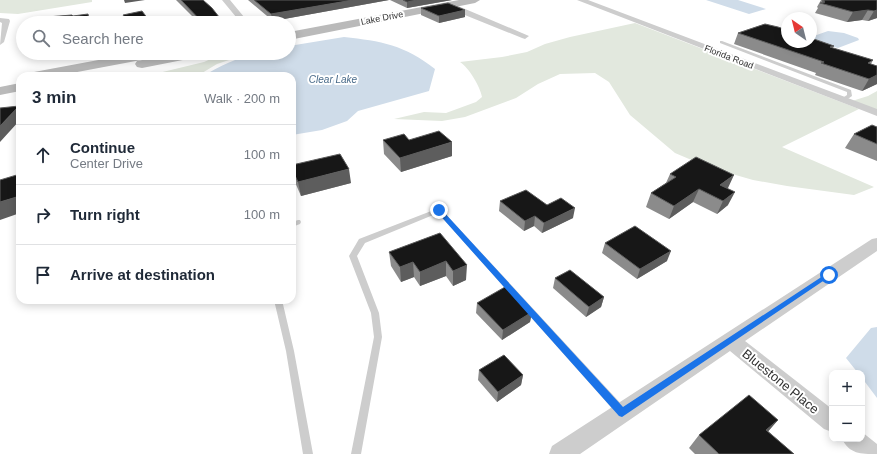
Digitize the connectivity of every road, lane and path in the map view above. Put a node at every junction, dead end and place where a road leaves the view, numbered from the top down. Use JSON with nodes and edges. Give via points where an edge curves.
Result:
{"nodes":[{"id":1,"x":226,"y":0,"type":"edge"},
{"id":2,"x":476,"y":0,"type":"edge"},
{"id":3,"x":581,"y":0,"type":"edge"},
{"id":4,"x":444,"y":3,"type":"edge"},
{"id":5,"x":239,"y":16,"type":"edge"},
{"id":6,"x":0,"y":20,"type":"edge"},
{"id":7,"x":296,"y":27,"type":"edge"},
{"id":8,"x":296,"y":35,"type":"edge"},
{"id":9,"x":526,"y":36,"type":"dead end"},
{"id":10,"x":0,"y":42,"type":"edge"},
{"id":11,"x":721,"y":42,"type":"dead end"},
{"id":12,"x":120,"y":60,"type":"edge"},
{"id":13,"x":162,"y":60,"type":"edge"},
{"id":14,"x":55,"y":72,"type":"edge"},
{"id":15,"x":100,"y":72,"type":"edge"},
{"id":16,"x":16,"y":80,"type":"edge"},
{"id":17,"x":0,"y":82,"type":"edge"},
{"id":18,"x":16,"y":88,"type":"edge"},
{"id":19,"x":0,"y":91,"type":"edge"},
{"id":20,"x":843,"y":100,"type":"junction"},
{"id":21,"x":877,"y":113,"type":"edge"},
{"id":22,"x":877,"y":243,"type":"edge"},
{"id":23,"x":279,"y":304,"type":"edge"},
{"id":24,"x":731,"y":340,"type":"junction"},
{"id":25,"x":622,"y":412,"type":"junction"},
{"id":26,"x":829,"y":420,"type":"edge"},
{"id":27,"x":857,"y":442,"type":"edge"},
{"id":28,"x":308,"y":454,"type":"edge"},
{"id":29,"x":356,"y":454,"type":"edge"},
{"id":30,"x":560,"y":454,"type":"edge"},
{"id":31,"x":872,"y":454,"type":"edge"}],
"edges":[{"from":1,"to":5,"type":"street"},
{"from":2,"to":4,"type":"main road","name":"Lake Drive"},
{"from":3,"to":20,"type":"street","name":"Florida Road"},
{"from":4,"to":7,"type":"main road","name":"Lake Drive"},
{"from":4,"to":8,"type":"main road","name":"Lake Drive"},
{"from":4,"to":9,"type":"street"},
{"from":6,"to":10,"type":"street","via":[[6,21]]},
{"from":11,"to":20,"type":"lane","via":[[849,91],[850,96]]},
{"from":12,"to":14,"type":"main road"},
{"from":13,"to":15,"type":"main road"},
{"from":16,"to":17,"type":"main road"},
{"from":18,"to":19,"type":"main road"},
{"from":20,"to":21,"type":"street","name":"Florida Road"},
{"from":22,"to":24,"type":"street"},
{"from":23,"to":28,"type":"lane"},
{"from":24,"to":25,"type":"street"},
{"from":24,"to":26,"type":"street","name":"Bluestone Place"},
{"from":25,"to":29,"type":"lane","via":[[439,210],[362,241],[353,256],[375,313],[378,337]]},
{"from":25,"to":30,"type":"street"},
{"from":27,"to":31,"type":"street"}]}
